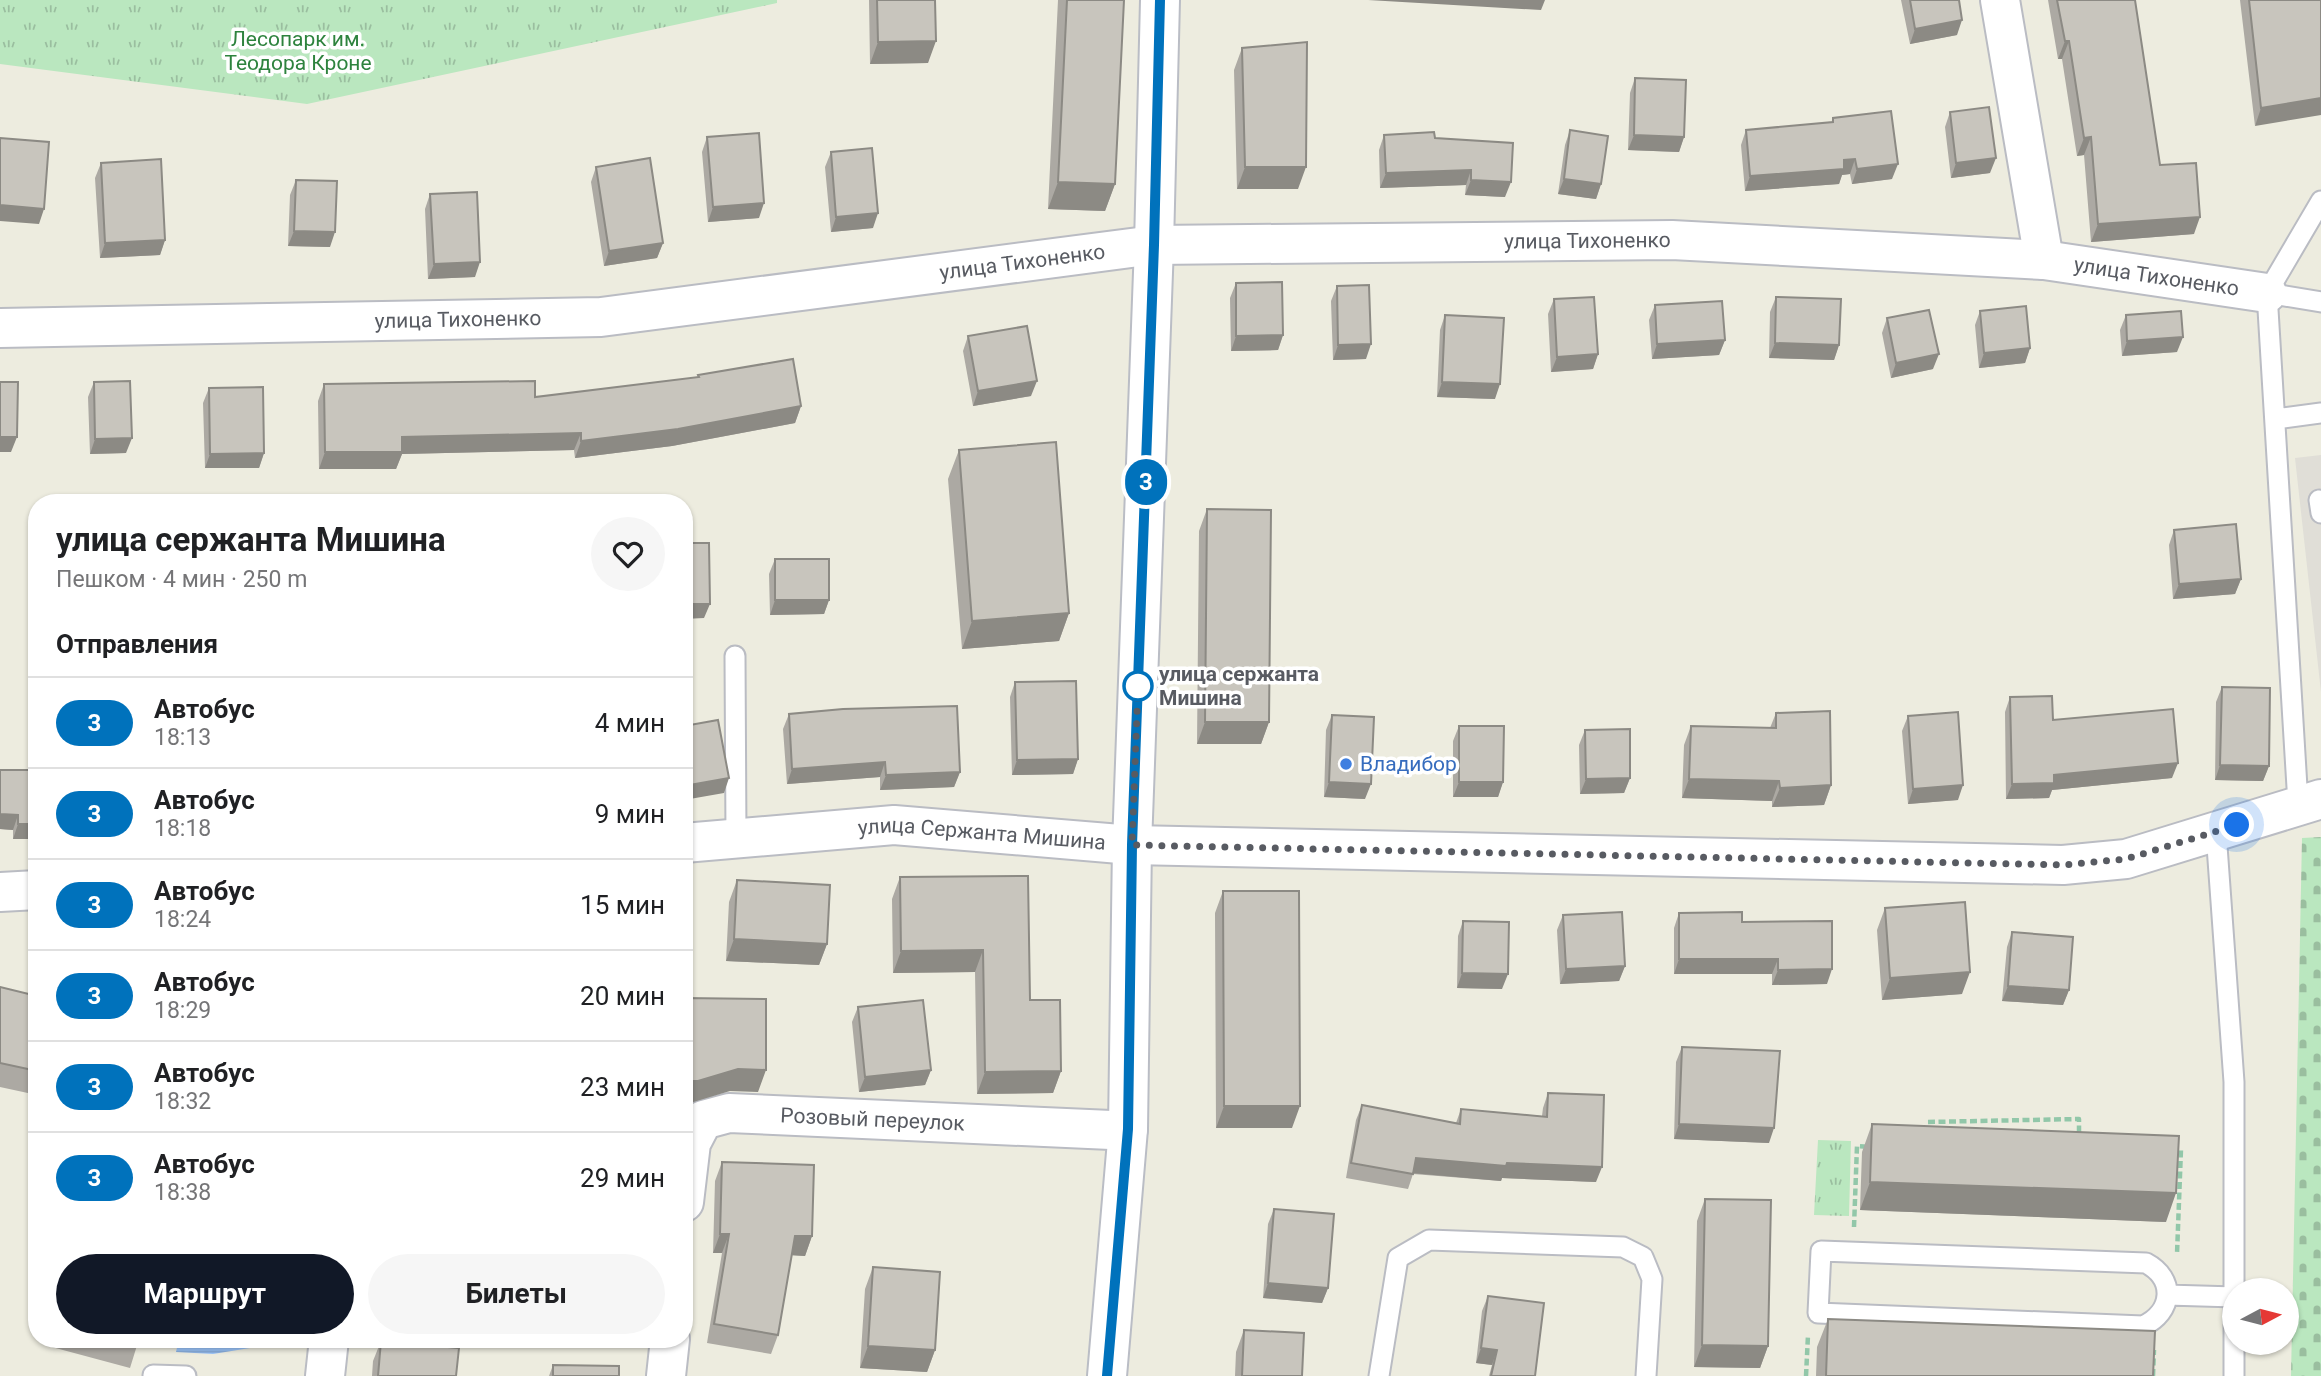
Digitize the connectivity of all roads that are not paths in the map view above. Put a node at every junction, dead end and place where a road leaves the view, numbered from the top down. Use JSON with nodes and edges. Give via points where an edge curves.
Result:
{"nodes":[{"id":1,"x":1160,"y":0,"type":"edge"},
{"id":2,"x":2000,"y":0,"type":"edge"},
{"id":3,"x":2321,"y":201,"type":"edge"},
{"id":4,"x":1154,"y":245,"type":"junction"},
{"id":5,"x":2045,"y":260,"type":"junction"},
{"id":6,"x":2267,"y":293,"type":"junction"},
{"id":7,"x":2321,"y":302,"type":"edge"},
{"id":8,"x":0,"y":328,"type":"edge"},
{"id":9,"x":2321,"y":412,"type":"edge"},
{"id":10,"x":2275,"y":419,"type":"junction"},
{"id":11,"x":735,"y":656,"type":"dead end"},
{"id":12,"x":2310,"y":801,"type":"edge"},
{"id":13,"x":2216,"y":832,"type":"junction"},
{"id":14,"x":736,"y":837,"type":"junction"},
{"id":15,"x":693,"y":842,"type":"edge"},
{"id":16,"x":1132,"y":845,"type":"junction"},
{"id":17,"x":28,"y":890,"type":"edge"},
{"id":18,"x":0,"y":892,"type":"edge"},
{"id":19,"x":1128,"y":1129,"type":"junction"},
{"id":20,"x":693,"y":1139,"type":"edge"},
{"id":21,"x":2235,"y":1278,"type":"edge"},
{"id":22,"x":2167,"y":1295,"type":"junction"},
{"id":23,"x":2222,"y":1297,"type":"edge"},
{"id":24,"x":327,"y":1348,"type":"edge"},
{"id":25,"x":669,"y":1348,"type":"edge"},
{"id":26,"x":2234,"y":1355,"type":"edge"},
{"id":27,"x":153,"y":1375,"type":"edge"},
{"id":28,"x":186,"y":1376,"type":"edge"},
{"id":29,"x":325,"y":1376,"type":"edge"},
{"id":30,"x":666,"y":1376,"type":"edge"},
{"id":31,"x":1107,"y":1376,"type":"edge"},
{"id":32,"x":1379,"y":1376,"type":"edge"},
{"id":33,"x":1646,"y":1376,"type":"edge"},
{"id":34,"x":2234,"y":1376,"type":"edge"}],
"edges":[{"from":1,"to":4,"type":"street"},
{"from":2,"to":5,"type":"street","name":"улица Тихоненко"},
{"from":3,"to":6,"type":"lane"},
{"from":4,"to":5,"type":"street","name":"улица Тихоненко","via":[[1672,240]]},
{"from":4,"to":8,"type":"street","name":"улица Тихоненко","via":[[601,317]]},
{"from":4,"to":16,"type":"street"},
{"from":5,"to":6,"type":"street","name":"улица Тихоненко"},
{"from":6,"to":7,"type":"lane"},
{"from":6,"to":10,"type":"lane"},
{"from":9,"to":10,"type":"lane"},
{"from":10,"to":12,"type":"lane"},
{"from":11,"to":14,"type":"lane"},
{"from":12,"to":13,"type":"street","name":"улица Сержанта Мишина"},
{"from":13,"to":16,"type":"street","name":"улица Сержанта Мишина","via":[[2126,859],[2063,865]]},
{"from":13,"to":21,"type":"lane","via":[[2234,1082]]},
{"from":14,"to":15,"type":"street","name":"улица Сержанта Мишина"},
{"from":14,"to":16,"type":"street","name":"улица Сержанта Мишина","via":[[894,825]]},
{"from":16,"to":19,"type":"street"},
{"from":17,"to":18,"type":"street"},
{"from":19,"to":20,"type":"street","name":"Розовый переулок","via":[[729,1113],[703,1121]]},
{"from":19,"to":31,"type":"street"},
{"from":22,"to":22,"type":"lane","via":[[2161,1275],[2146,1263],[1821,1251],[1818,1313],[2143,1326],[2161,1313]]},
{"from":22,"to":23,"type":"lane"},
{"from":24,"to":29,"type":"street"},
{"from":25,"to":30,"type":"street"},
{"from":26,"to":34,"type":"lane"},
{"from":27,"to":28,"type":"lane"},
{"from":32,"to":33,"type":"lane","via":[[1398,1258],[1429,1240],[1623,1247],[1643,1257],[1652,1279]]}]}
